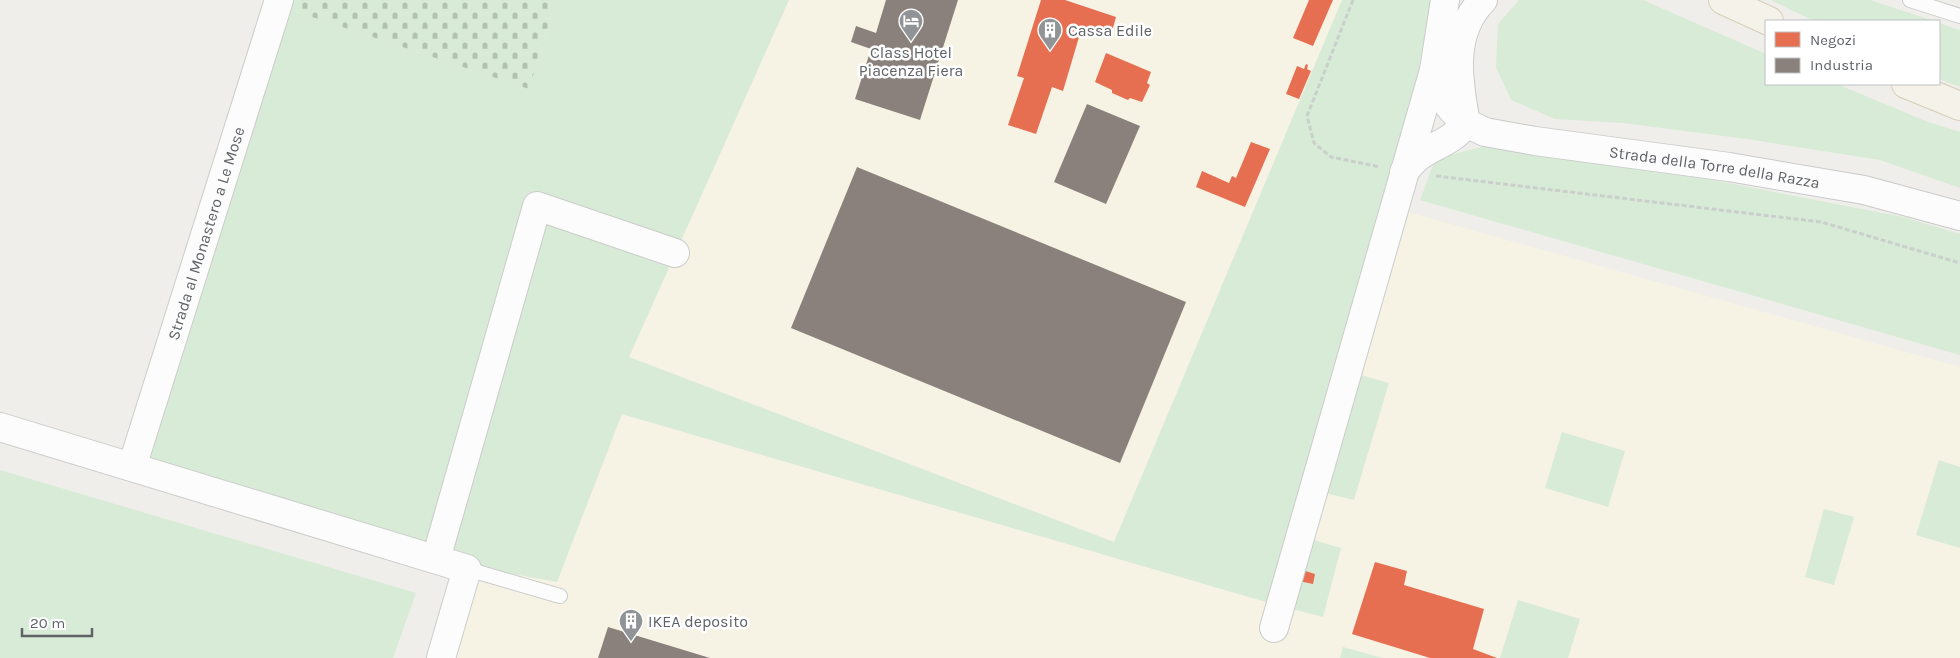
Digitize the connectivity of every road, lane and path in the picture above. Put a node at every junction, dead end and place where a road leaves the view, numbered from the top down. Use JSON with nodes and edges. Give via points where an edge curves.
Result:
{"nodes":[{"id":1,"x":279,"y":0,"type":"edge"},
{"id":2,"x":1353,"y":0,"type":"edge"},
{"id":3,"x":1445,"y":0,"type":"edge"},
{"id":4,"x":1483,"y":0,"type":"edge"},
{"id":5,"x":1722,"y":0,"type":"edge"},
{"id":6,"x":1910,"y":0,"type":"edge"},
{"id":7,"x":1960,"y":16,"type":"edge"},
{"id":8,"x":1767,"y":20,"type":"edge"},
{"id":9,"x":1434,"y":70,"type":"junction"},
{"id":10,"x":1908,"y":85,"type":"edge"},
{"id":11,"x":1960,"y":106,"type":"edge"},
{"id":12,"x":1466,"y":123,"type":"junction"},
{"id":13,"x":1404,"y":172,"type":"junction"},
{"id":14,"x":1960,"y":216,"type":"edge"},
{"id":15,"x":675,"y":253,"type":"dead end"},
{"id":16,"x":1960,"y":263,"type":"edge"},
{"id":17,"x":0,"y":427,"type":"edge"},
{"id":18,"x":132,"y":467,"type":"junction"},
{"id":19,"x":436,"y":558,"type":"junction"},
{"id":20,"x":467,"y":569,"type":"junction"},
{"id":21,"x":560,"y":596,"type":"dead end"},
{"id":22,"x":1274,"y":628,"type":"dead end"},
{"id":23,"x":441,"y":658,"type":"edge"}],
"edges":[{"from":1,"to":18,"type":"street","name":"Strada al Monastero a Le Mose"},
{"from":2,"to":13,"type":"path","via":[[1308,116],[1314,143],[1331,157]]},
{"from":3,"to":9,"type":"street"},
{"from":4,"to":12,"type":"street","via":[[1470,15],[1462,33],[1460,79]]},
{"from":5,"to":8,"type":"main road"},
{"from":6,"to":7,"type":"lane"},
{"from":9,"to":12,"type":"street","via":[[1441,96]]},
{"from":9,"to":13,"type":"street"},
{"from":10,"to":11,"type":"main road"},
{"from":12,"to":13,"type":"street","via":[[1462,131],[1418,158]]},
{"from":12,"to":14,"type":"street","name":"Strada della Torre della Razza","via":[[1485,132],[1536,141],[1729,167],[1864,190]]},
{"from":13,"to":16,"type":"path","via":[[1821,222]]},
{"from":13,"to":22,"type":"street"},
{"from":15,"to":19,"type":"street","via":[[537,206]]},
{"from":17,"to":18,"type":"street"},
{"from":18,"to":19,"type":"street"},
{"from":19,"to":20,"type":"street"},
{"from":20,"to":21,"type":"lane"},
{"from":20,"to":23,"type":"street"}]}
